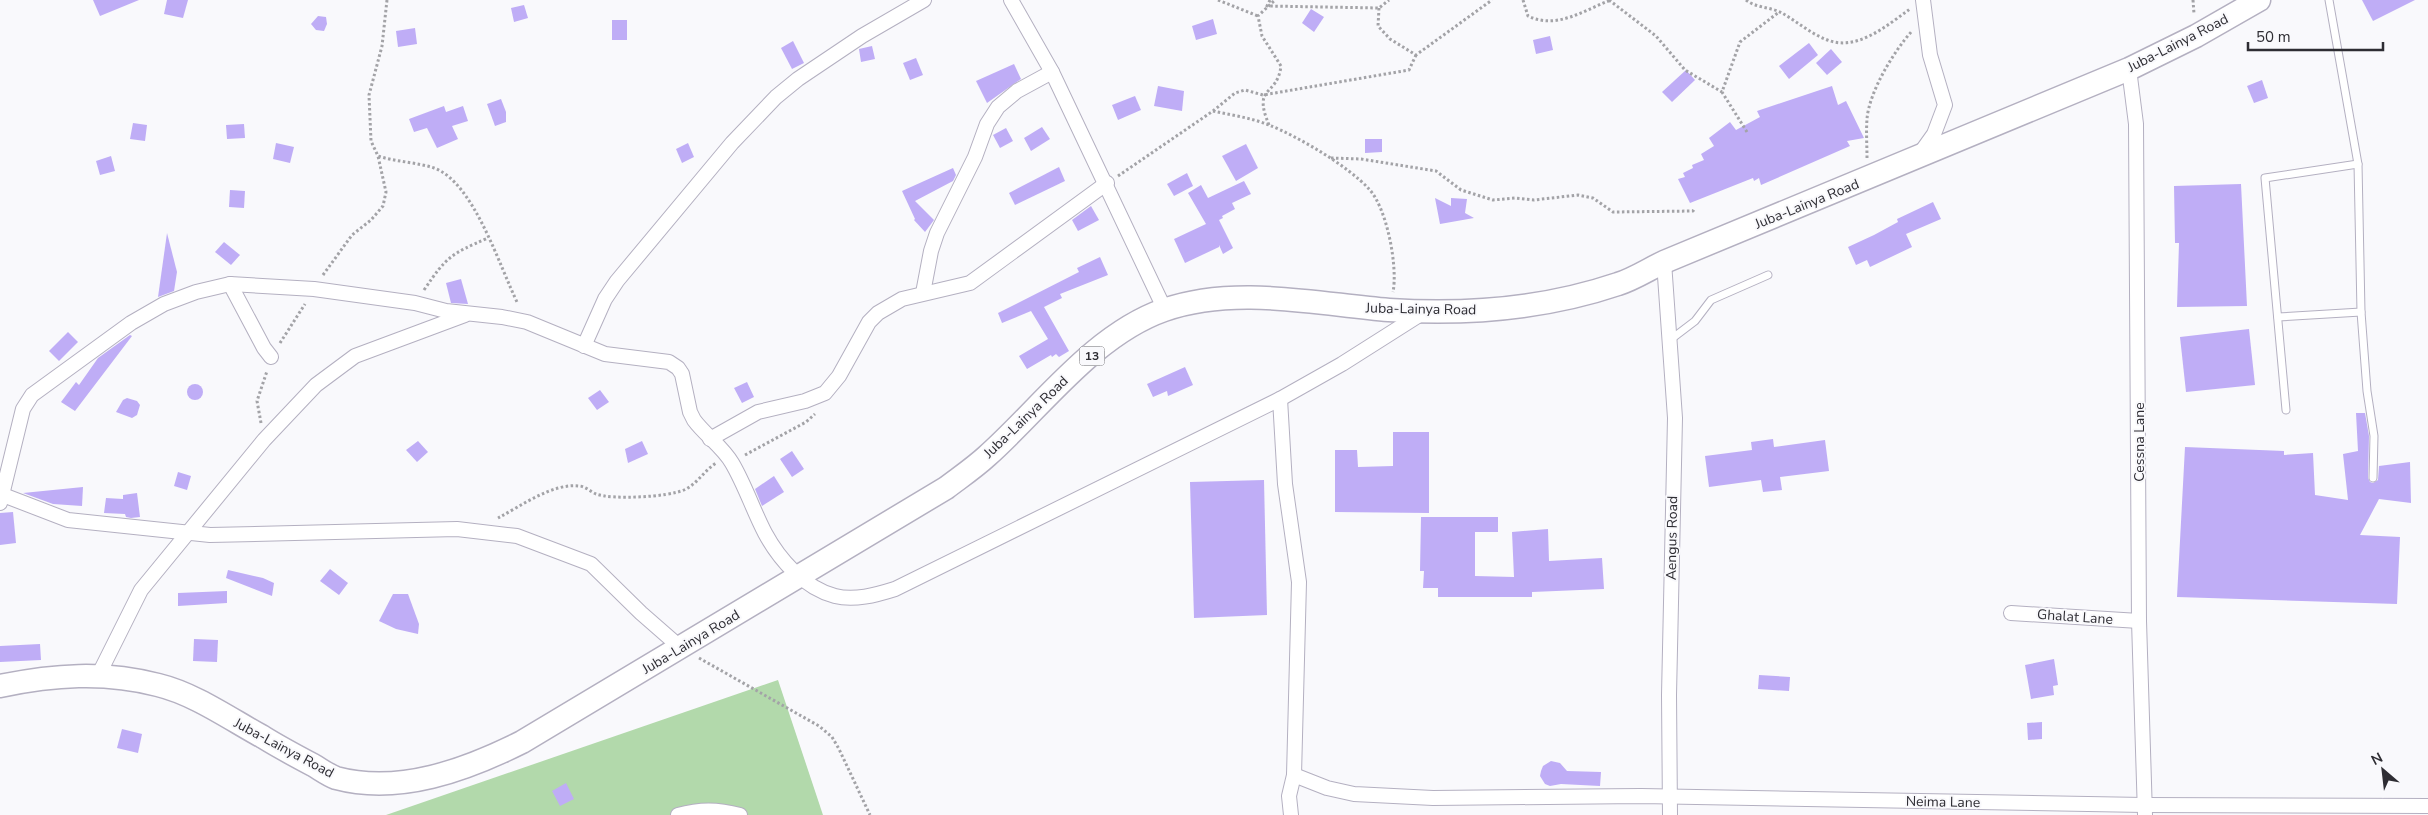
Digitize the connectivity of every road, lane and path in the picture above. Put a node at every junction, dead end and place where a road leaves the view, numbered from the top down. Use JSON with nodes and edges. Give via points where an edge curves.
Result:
{"nodes":[{"id":1,"x":387,"y":0,"type":"edge"},
{"id":2,"x":924,"y":0,"type":"edge"},
{"id":3,"x":1011,"y":0,"type":"edge"},
{"id":4,"x":1218,"y":0,"type":"edge"},
{"id":5,"x":1270,"y":0,"type":"edge"},
{"id":6,"x":1275,"y":0,"type":"edge"},
{"id":7,"x":1389,"y":0,"type":"edge"},
{"id":8,"x":1492,"y":0,"type":"edge"},
{"id":9,"x":1523,"y":0,"type":"edge"},
{"id":10,"x":1610,"y":0,"type":"edge"},
{"id":11,"x":1746,"y":0,"type":"edge"},
{"id":12,"x":2259,"y":0,"type":"edge"},
{"id":13,"x":2329,"y":0,"type":"edge"},
{"id":14,"x":1918,"y":3,"type":"edge"},
{"id":15,"x":1267,"y":6,"type":"junction"},
{"id":16,"x":1379,"y":8,"type":"junction"},
{"id":17,"x":1780,"y":12,"type":"junction"},
{"id":18,"x":1258,"y":16,"type":"junction"},
{"id":19,"x":1915,"y":23,"type":"dead end"},
{"id":20,"x":1416,"y":55,"type":"junction"},
{"id":21,"x":2129,"y":69,"type":"junction"},
{"id":22,"x":1052,"y":72,"type":"junction"},
{"id":23,"x":1722,"y":92,"type":"junction"},
{"id":24,"x":1263,"y":95,"type":"junction"},
{"id":25,"x":1213,"y":111,"type":"junction"},
{"id":26,"x":1269,"y":124,"type":"junction"},
{"id":27,"x":1747,"y":132,"type":"dead end"},
{"id":28,"x":1331,"y":158,"type":"junction"},
{"id":29,"x":1916,"y":158,"type":"junction"},
{"id":30,"x":2358,"y":164,"type":"junction"},
{"id":31,"x":1862,"y":181,"type":"junction"},
{"id":32,"x":1107,"y":183,"type":"junction"},
{"id":33,"x":1694,"y":209,"type":"dead end"},
{"id":34,"x":488,"y":238,"type":"junction"},
{"id":35,"x":1664,"y":262,"type":"junction"},
{"id":36,"x":1768,"y":275,"type":"dead end"},
{"id":37,"x":230,"y":284,"type":"junction"},
{"id":38,"x":923,"y":293,"type":"junction"},
{"id":39,"x":414,"y":303,"type":"junction"},
{"id":40,"x":1165,"y":310,"type":"junction"},
{"id":41,"x":1390,"y":310,"type":"junction"},
{"id":42,"x":1424,"y":312,"type":"junction"},
{"id":43,"x":2361,"y":312,"type":"junction"},
{"id":44,"x":467,"y":314,"type":"junction"},
{"id":45,"x":2278,"y":317,"type":"junction"},
{"id":46,"x":527,"y":322,"type":"junction"},
{"id":47,"x":1670,"y":340,"type":"junction"},
{"id":48,"x":584,"y":346,"type":"junction"},
{"id":49,"x":271,"y":357,"type":"dead end"},
{"id":50,"x":825,"y":392,"type":"junction"},
{"id":51,"x":1280,"y":399,"type":"junction"},
{"id":52,"x":2286,"y":410,"type":"dead end"},
{"id":53,"x":710,"y":439,"type":"junction"},
{"id":54,"x":731,"y":462,"type":"junction"},
{"id":55,"x":4,"y":468,"type":"edge"},
{"id":56,"x":2373,"y":478,"type":"dead end"},
{"id":57,"x":1,"y":499,"type":"edge"},
{"id":58,"x":472,"y":530,"type":"junction"},
{"id":59,"x":189,"y":534,"type":"junction"},
{"id":60,"x":800,"y":577,"type":"junction"},
{"id":61,"x":2011,"y":613,"type":"dead end"},
{"id":62,"x":2139,"y":621,"type":"junction"},
{"id":63,"x":681,"y":648,"type":"junction"},
{"id":64,"x":99,"y":674,"type":"junction"},
{"id":65,"x":0,"y":686,"type":"edge"},
{"id":66,"x":1294,"y":775,"type":"junction"},
{"id":67,"x":1669,"y":797,"type":"junction"},
{"id":68,"x":2428,"y":806,"type":"edge"},
{"id":69,"x":2144,"y":810,"type":"edge"},
{"id":70,"x":678,"y":815,"type":"edge"},
{"id":71,"x":740,"y":815,"type":"edge"},
{"id":72,"x":870,"y":815,"type":"edge"},
{"id":73,"x":1292,"y":815,"type":"edge"},
{"id":74,"x":1670,"y":815,"type":"edge"}],
"edges":[{"from":1,"to":34,"type":"path","via":[[382,46],[368,95],[371,141],[378,156],[435,169],[451,178],[481,220]]},
{"from":2,"to":48,"type":"street","via":[[846,47],[776,97],[732,143],[616,281]]},
{"from":3,"to":22,"type":"street"},
{"from":4,"to":18,"type":"path"},
{"from":5,"to":15,"type":"path"},
{"from":6,"to":15,"type":"path"},
{"from":7,"to":16,"type":"path"},
{"from":8,"to":20,"type":"path"},
{"from":9,"to":10,"type":"path","via":[[1528,16],[1558,22]]},
{"from":10,"to":23,"type":"path","via":[[1656,36],[1685,70]]},
{"from":11,"to":17,"type":"path"},
{"from":12,"to":21,"type":"main road","name":"Juba-Lainya Road","number":"13"},
{"from":13,"to":30,"type":"lane"},
{"from":14,"to":17,"type":"path","via":[[1882,29],[1852,44],[1826,40]]},
{"from":14,"to":29,"type":"street","via":[[1945,106],[1934,134]]},
{"from":15,"to":16,"type":"path"},
{"from":15,"to":18,"type":"path"},
{"from":16,"to":20,"type":"path","via":[[1378,26],[1390,39]]},
{"from":17,"to":23,"type":"path","via":[[1740,42]]},
{"from":18,"to":24,"type":"path","via":[[1262,36],[1281,66],[1280,76]]},
{"from":19,"to":31,"type":"path","via":[[1913,31],[1896,49],[1880,78],[1867,117],[1866,162]]},
{"from":20,"to":24,"type":"path","via":[[1409,70]]},
{"from":21,"to":29,"type":"main road","name":"Juba-Lainya Road","number":"13"},
{"from":21,"to":62,"type":"street","name":"Cessna Lane","via":[[2136,124],[2138,231]]},
{"from":22,"to":32,"type":"street"},
{"from":22,"to":38,"type":"street","via":[[1017,91],[998,107],[987,124],[937,233]]},
{"from":23,"to":27,"type":"path"},
{"from":24,"to":25,"type":"path","via":[[1245,90],[1235,93]]},
{"from":24,"to":26,"type":"path","via":[[1262,105]]},
{"from":25,"to":26,"type":"path"},
{"from":25,"to":32,"type":"path"},
{"from":26,"to":28,"type":"path"},
{"from":28,"to":33,"type":"path","via":[[1361,159],[1436,171],[1461,190],[1494,200],[1578,195],[1594,198],[1613,212]]},
{"from":28,"to":41,"type":"path","via":[[1370,190],[1386,222],[1396,279]]},
{"from":29,"to":31,"type":"main road","name":"Juba-Lainya Road","number":"13"},
{"from":30,"to":43,"type":"lane"},
{"from":30,"to":45,"type":"lane","via":[[2265,178]]},
{"from":31,"to":35,"type":"main road","name":"Juba-Lainya Road","number":"13"},
{"from":32,"to":38,"type":"street","via":[[970,283]]},
{"from":32,"to":40,"type":"street"},
{"from":34,"to":39,"type":"path","via":[[454,253],[441,264]]},
{"from":34,"to":46,"type":"path"},
{"from":35,"to":42,"type":"main road","name":"Juba-Lainya Road","number":"13","via":[[1619,284],[1521,308]]},
{"from":35,"to":47,"type":"street","name":"Aengus Road"},
{"from":36,"to":47,"type":"lane","via":[[1711,300],[1694,322]]},
{"from":37,"to":39,"type":"street","via":[[314,289]]},
{"from":37,"to":49,"type":"street"},
{"from":37,"to":55,"type":"street","via":[[196,292],[156,309],[131,323],[41,388],[23,409]]},
{"from":38,"to":50,"type":"street","via":[[878,313],[839,376]]},
{"from":39,"to":44,"type":"street"},
{"from":40,"to":41,"type":"main road","name":"Juba-Lainya Road","number":"13","via":[[1213,299],[1243,297]]},
{"from":40,"to":60,"type":"main road","name":"Juba-Lainya Road","number":"13","via":[[1115,336],[986,457],[946,488]]},
{"from":41,"to":42,"type":"main road","name":"Juba-Lainya Road","number":"13"},
{"from":42,"to":51,"type":"street"},
{"from":43,"to":45,"type":"lane"},
{"from":43,"to":56,"type":"lane","via":[[2374,436]]},
{"from":44,"to":46,"type":"street"},
{"from":44,"to":59,"type":"street","via":[[355,356],[337,367],[264,440]]},
{"from":45,"to":52,"type":"lane"},
{"from":46,"to":48,"type":"street"},
{"from":47,"to":67,"type":"street","name":"Aengus Road","via":[[1675,418]]},
{"from":48,"to":53,"type":"street","via":[[605,354],[669,362],[678,368],[685,382],[690,412]]},
{"from":50,"to":53,"type":"street","via":[[805,401],[758,412]]},
{"from":50,"to":54,"type":"path","via":[[819,410],[806,422]]},
{"from":51,"to":60,"type":"street","via":[[895,589],[859,597],[834,596]]},
{"from":51,"to":66,"type":"street","via":[[1285,484],[1299,582]]},
{"from":53,"to":54,"type":"street"},
{"from":54,"to":58,"type":"path","via":[[720,461],[691,486],[660,497],[598,495],[581,486],[566,487]]},
{"from":54,"to":60,"type":"street","via":[[779,556]]},
{"from":55,"to":57,"type":"street"},
{"from":57,"to":59,"type":"street","via":[[68,520]]},
{"from":58,"to":59,"type":"street"},
{"from":58,"to":63,"type":"street","via":[[517,536],[591,564]]},
{"from":59,"to":64,"type":"street","via":[[141,590]]},
{"from":60,"to":63,"type":"main road","name":"Juba-Lainya Road","number":"13"},
{"from":61,"to":62,"type":"street","name":"Ghalat Lane"},
{"from":62,"to":69,"type":"street","name":"Cessna Lane"},
{"from":63,"to":64,"type":"main road","name":"Juba-Lainya Road","number":"13","via":[[489,759],[428,778],[373,784],[335,777],[200,703],[159,685]]},
{"from":63,"to":72,"type":"path","via":[[819,726],[832,737]]},
{"from":64,"to":65,"type":"main road","name":"Juba-Lainya Road","number":"13","via":[[49,676]]},
{"from":66,"to":67,"type":"street","name":"Neima Lane","via":[[1354,794],[1433,798]]},
{"from":66,"to":73,"type":"street","via":[[1289,796]]},
{"from":67,"to":69,"type":"street","name":"Neima Lane"},
{"from":67,"to":74,"type":"street","name":"Aengus Road"},
{"from":68,"to":69,"type":"street","name":"Neima Lane"},
{"from":70,"to":71,"type":"street","via":[[694,810],[718,810]]}]}
